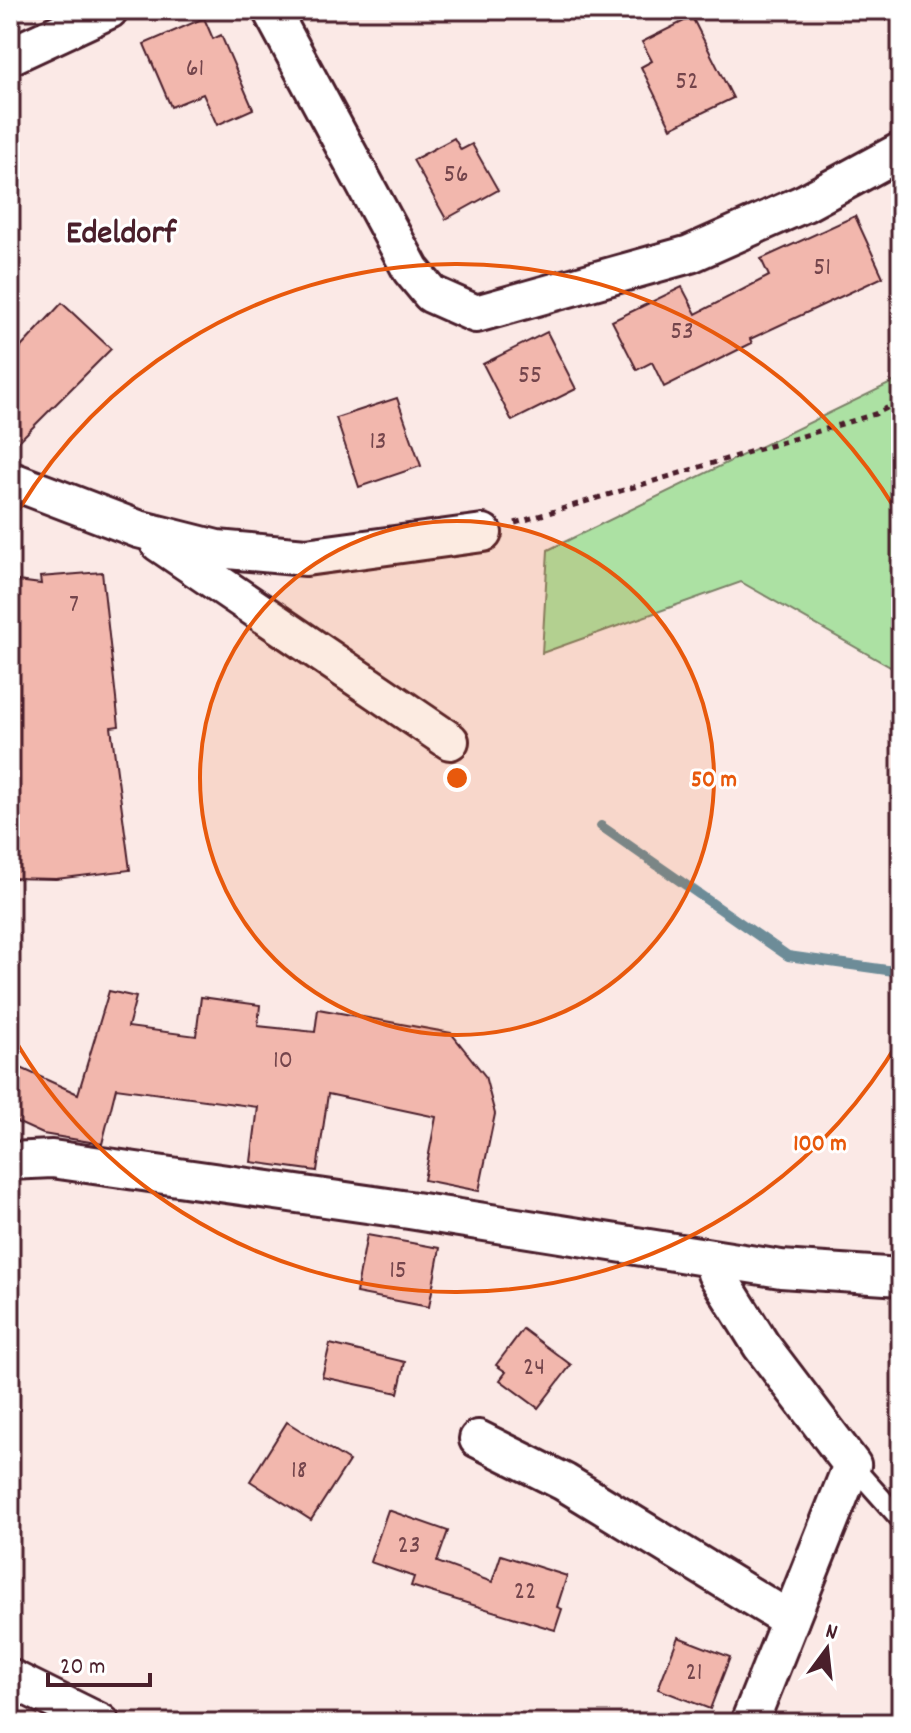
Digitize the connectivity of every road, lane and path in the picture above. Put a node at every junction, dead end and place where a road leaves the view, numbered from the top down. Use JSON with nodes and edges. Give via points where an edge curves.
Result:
{"nodes":[{"id":1,"x":109,"y":10,"type":"edge"},
{"id":2,"x":271,"y":10,"type":"edge"},
{"id":3,"x":27,"y":36,"type":"edge"},
{"id":4,"x":901,"y":151,"type":"edge"},
{"id":5,"x":901,"y":401,"type":"edge"},
{"id":6,"x":10,"y":480,"type":"edge"},
{"id":7,"x":138,"y":529,"type":"junction"},
{"id":8,"x":483,"y":533,"type":"joint"},
{"id":9,"x":450,"y":741,"type":"dead end"},
{"id":10,"x":10,"y":1161,"type":"edge"},
{"id":11,"x":712,"y":1259,"type":"junction"},
{"id":12,"x":901,"y":1277,"type":"edge"},
{"id":13,"x":478,"y":1439,"type":"dead end"},
{"id":14,"x":852,"y":1465,"type":"junction"},
{"id":15,"x":901,"y":1520,"type":"edge"},
{"id":16,"x":790,"y":1620,"type":"junction"},
{"id":17,"x":10,"y":1678,"type":"edge"},
{"id":18,"x":101,"y":1723,"type":"edge"},
{"id":19,"x":749,"y":1723,"type":"edge"}],
"edges":[{"from":1,"to":3,"type":"street"},
{"from":2,"to":4,"type":"street","via":[[411,270],[431,294],[476,314],[690,254],[805,203]]},
{"from":5,"to":8,"type":"path","via":[[875,414]]},
{"from":6,"to":7,"type":"street"},
{"from":7,"to":8,"type":"street","via":[[217,549],[306,557]]},
{"from":7,"to":9,"type":"street"},
{"from":10,"to":11,"type":"street","via":[[52,1159]]},
{"from":11,"to":12,"type":"street"},
{"from":11,"to":14,"type":"street","via":[[761,1345]]},
{"from":13,"to":16,"type":"street","via":[[564,1482]]},
{"from":14,"to":15,"type":"lane"},
{"from":14,"to":16,"type":"street"},
{"from":16,"to":19,"type":"street"},
{"from":17,"to":18,"type":"street"}]}
